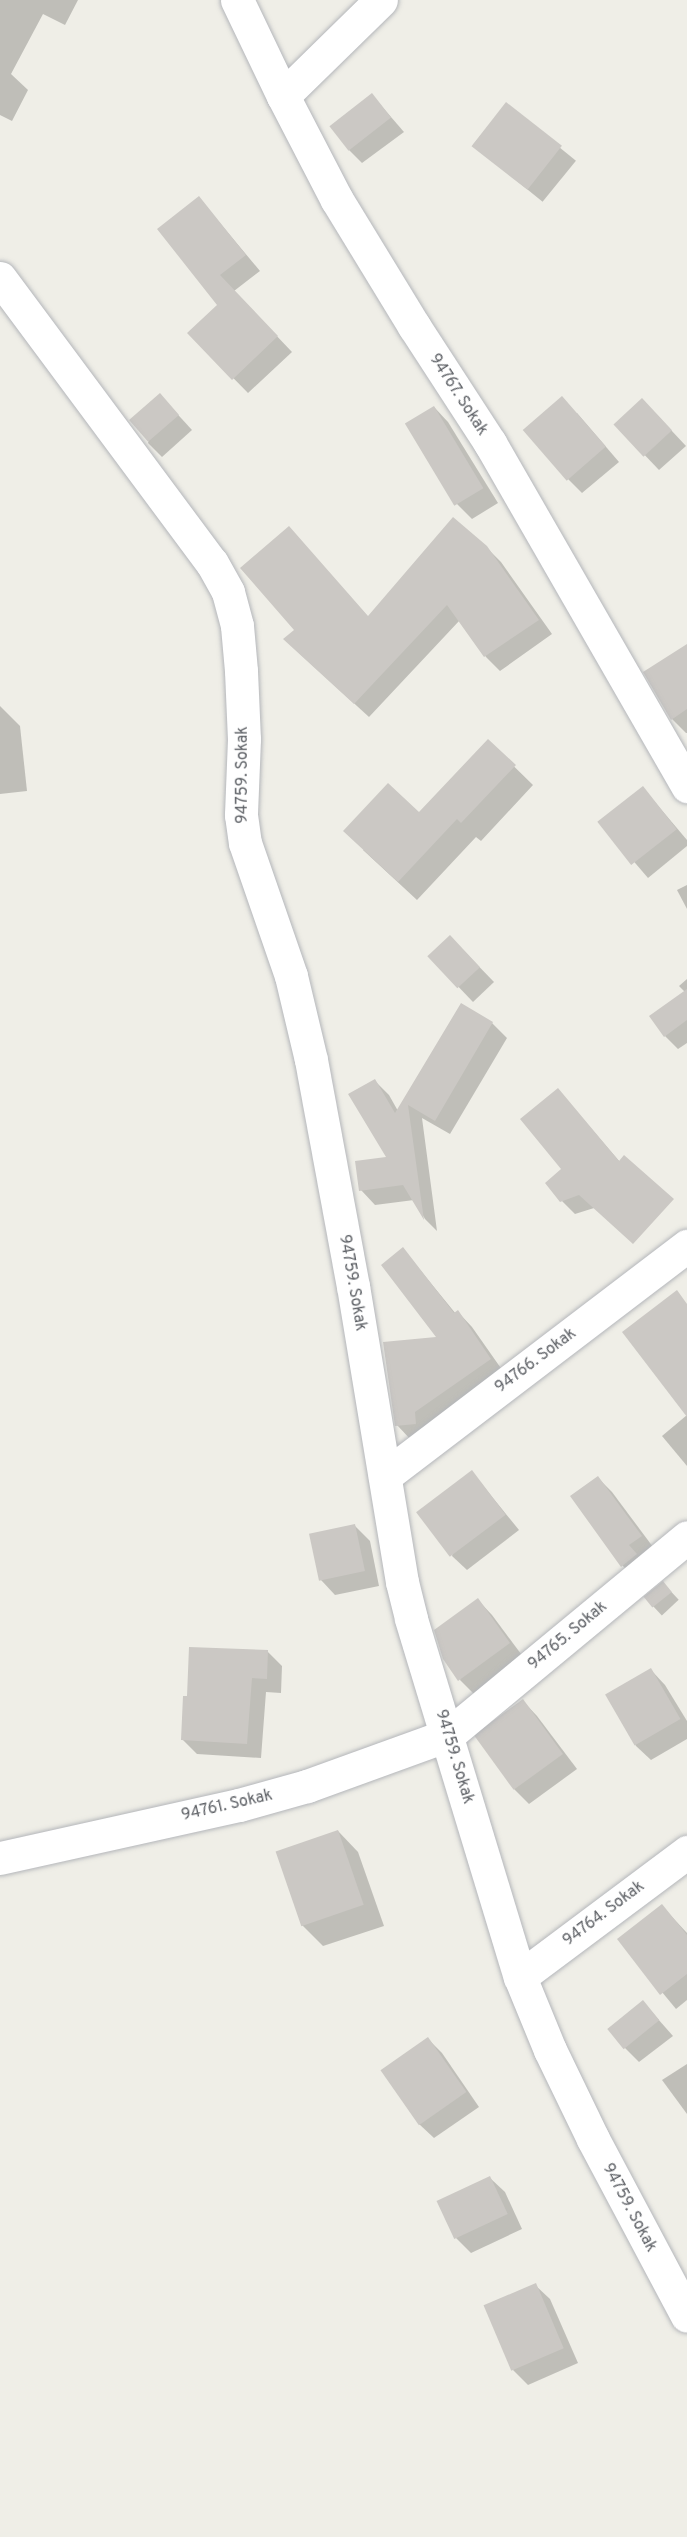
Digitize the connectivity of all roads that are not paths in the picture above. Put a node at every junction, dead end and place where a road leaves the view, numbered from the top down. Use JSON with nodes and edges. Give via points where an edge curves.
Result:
{"nodes":[{"id":1,"x":237,"y":0,"type":"edge"},
{"id":2,"x":381,"y":0,"type":"edge"},
{"id":3,"x":283,"y":96,"type":"junction"},
{"id":4,"x":0,"y":278,"type":"edge"},
{"id":5,"x":687,"y":786,"type":"edge"},
{"id":6,"x":687,"y":1246,"type":"edge"},
{"id":7,"x":385,"y":1476,"type":"junction"},
{"id":8,"x":687,"y":1537,"type":"edge"},
{"id":9,"x":448,"y":1735,"type":"junction"},
{"id":10,"x":687,"y":1852,"type":"edge"},
{"id":11,"x":0,"y":1858,"type":"edge"},
{"id":12,"x":520,"y":1977,"type":"junction"},
{"id":13,"x":687,"y":2316,"type":"edge"}],
"edges":[{"from":1,"to":3,"type":"street","name":"94767. Sokak"},
{"from":2,"to":3,"type":"street"},
{"from":3,"to":5,"type":"street","name":"94767. Sokak","via":[[337,200],[490,443]]},
{"from":4,"to":7,"type":"street","name":"94759. Sokak","via":[[212,563],[228,592],[237,626],[241,671],[241,815],[260,892],[291,976],[311,1060]]},
{"from":6,"to":7,"type":"street","name":"94766. Sokak"},
{"from":7,"to":9,"type":"street","name":"94759. Sokak","via":[[402,1582]]},
{"from":8,"to":9,"type":"street","name":"94765. Sokak"},
{"from":9,"to":11,"type":"street","name":"94761. Sokak","via":[[307,1786],[239,1805]]},
{"from":9,"to":12,"type":"street","name":"94759. Sokak"},
{"from":10,"to":12,"type":"street","name":"94764. Sokak"},
{"from":12,"to":13,"type":"street","name":"94759. Sokak","via":[[592,2139]]}]}
